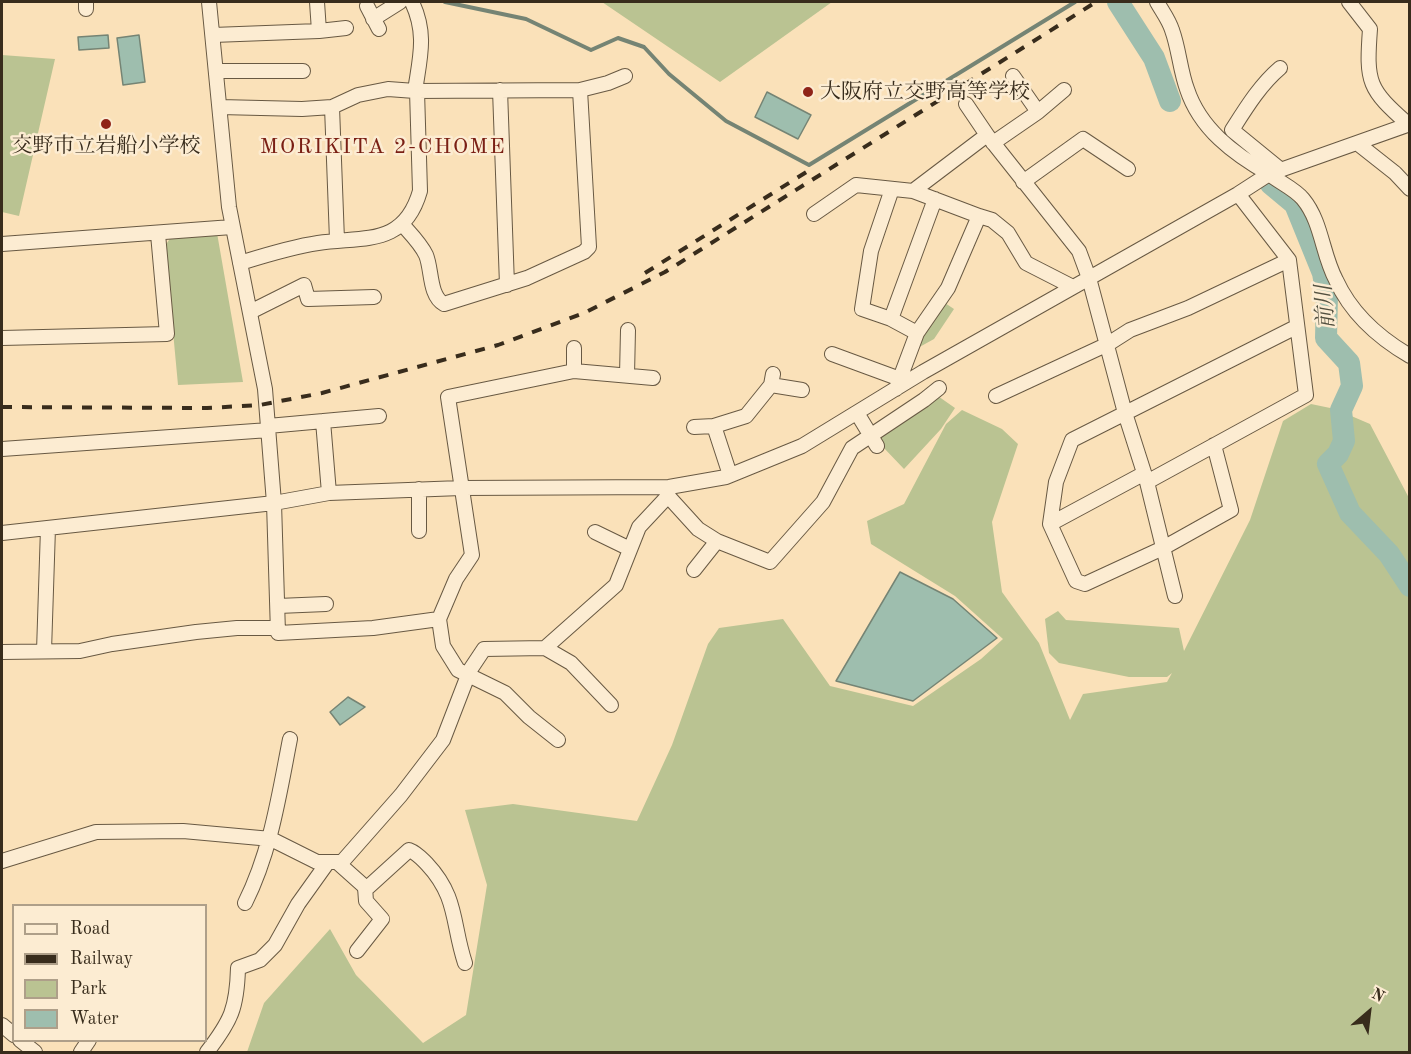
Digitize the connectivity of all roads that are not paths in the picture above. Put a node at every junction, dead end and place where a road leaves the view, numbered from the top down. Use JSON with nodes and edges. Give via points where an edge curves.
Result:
{"nodes":[{"id":1,"x":209,"y":2,"type":"edge"},
{"id":2,"x":317,"y":2,"type":"edge"},
{"id":3,"x":400,"y":2,"type":"edge"},
{"id":4,"x":412,"y":2,"type":"edge"},
{"id":5,"x":1156,"y":2,"type":"edge"},
{"id":6,"x":1349,"y":2,"type":"edge"},
{"id":7,"x":373,"y":18,"type":"dead end"},
{"id":8,"x":346,"y":28,"type":"dead end"},
{"id":9,"x":319,"y":31,"type":"junction"},
{"id":10,"x":213,"y":35,"type":"junction"},
{"id":11,"x":1280,"y":68,"type":"dead end"},
{"id":12,"x":216,"y":71,"type":"junction"},
{"id":13,"x":303,"y":71,"type":"dead end"},
{"id":14,"x":625,"y":76,"type":"dead end"},
{"id":15,"x":1013,"y":76,"type":"dead end"},
{"id":16,"x":500,"y":90,"type":"junction"},
{"id":17,"x":580,"y":90,"type":"junction"},
{"id":18,"x":1064,"y":90,"type":"dead end"},
{"id":19,"x":416,"y":91,"type":"junction"},
{"id":20,"x":966,"y":104,"type":"dead end"},
{"id":21,"x":220,"y":107,"type":"junction"},
{"id":22,"x":332,"y":107,"type":"junction"},
{"id":23,"x":1038,"y":112,"type":"junction"},
{"id":24,"x":1409,"y":125,"type":"edge"},
{"id":25,"x":990,"y":139,"type":"junction"},
{"id":26,"x":1357,"y":143,"type":"junction"},
{"id":27,"x":1128,"y":169,"type":"dead end"},
{"id":28,"x":1275,"y":172,"type":"junction"},
{"id":29,"x":1023,"y":182,"type":"junction"},
{"id":30,"x":892,"y":189,"type":"junction"},
{"id":31,"x":1410,"y":189,"type":"edge"},
{"id":32,"x":913,"y":191,"type":"junction"},
{"id":33,"x":1238,"y":194,"type":"junction"},
{"id":34,"x":935,"y":199,"type":"junction"},
{"id":35,"x":814,"y":214,"type":"dead end"},
{"id":36,"x":979,"y":216,"type":"junction"},
{"id":37,"x":402,"y":224,"type":"junction"},
{"id":38,"x":232,"y":227,"type":"junction"},
{"id":39,"x":158,"y":234,"type":"junction"},
{"id":40,"x":337,"y":240,"type":"junction"},
{"id":41,"x":2,"y":244,"type":"edge"},
{"id":42,"x":1289,"y":260,"type":"junction"},
{"id":43,"x":240,"y":263,"type":"junction"},
{"id":44,"x":1089,"y":278,"type":"junction"},
{"id":45,"x":507,"y":285,"type":"junction"},
{"id":46,"x":1074,"y":287,"type":"junction"},
{"id":47,"x":374,"y":297,"type":"dead end"},
{"id":48,"x":250,"y":312,"type":"junction"},
{"id":49,"x":891,"y":319,"type":"junction"},
{"id":50,"x":1296,"y":327,"type":"junction"},
{"id":51,"x":628,"y":330,"type":"dead end"},
{"id":52,"x":917,"y":333,"type":"junction"},
{"id":53,"x":2,"y":338,"type":"edge"},
{"id":54,"x":1108,"y":344,"type":"junction"},
{"id":55,"x":574,"y":348,"type":"dead end"},
{"id":56,"x":832,"y":354,"type":"dead end"},
{"id":57,"x":1410,"y":356,"type":"edge"},
{"id":58,"x":574,"y":371,"type":"junction"},
{"id":59,"x":627,"y":375,"type":"junction"},
{"id":60,"x":653,"y":378,"type":"dead end"},
{"id":61,"x":898,"y":384,"type":"junction"},
{"id":62,"x":939,"y":388,"type":"dead end"},
{"id":63,"x":802,"y":390,"type":"dead end"},
{"id":64,"x":996,"y":396,"type":"dead end"},
{"id":65,"x":857,"y":413,"type":"junction"},
{"id":66,"x":1125,"y":413,"type":"junction"},
{"id":67,"x":379,"y":416,"type":"dead end"},
{"id":68,"x":322,"y":421,"type":"junction"},
{"id":69,"x":714,"y":426,"type":"junction"},
{"id":70,"x":694,"y":427,"type":"dead end"},
{"id":71,"x":268,"y":428,"type":"junction"},
{"id":72,"x":874,"y":440,"type":"junction"},
{"id":73,"x":1214,"y":445,"type":"junction"},
{"id":74,"x":2,"y":449,"type":"edge"},
{"id":75,"x":730,"y":475,"type":"junction"},
{"id":76,"x":1145,"y":478,"type":"junction"},
{"id":77,"x":461,"y":488,"type":"junction"},
{"id":78,"x":419,"y":489,"type":"junction"},
{"id":79,"x":668,"y":491,"type":"junction"},
{"id":80,"x":329,"y":493,"type":"junction"},
{"id":81,"x":274,"y":503,"type":"junction"},
{"id":82,"x":1050,"y":524,"type":"junction"},
{"id":83,"x":48,"y":528,"type":"junction"},
{"id":84,"x":419,"y":531,"type":"dead end"},
{"id":85,"x":595,"y":532,"type":"dead end"},
{"id":86,"x":2,"y":533,"type":"edge"},
{"id":87,"x":717,"y":542,"type":"junction"},
{"id":88,"x":1163,"y":548,"type":"junction"},
{"id":89,"x":630,"y":549,"type":"junction"},
{"id":90,"x":694,"y":570,"type":"dead end"},
{"id":91,"x":1175,"y":596,"type":"dead end"},
{"id":92,"x":326,"y":604,"type":"dead end"},
{"id":93,"x":278,"y":606,"type":"junction"},
{"id":94,"x":439,"y":619,"type":"junction"},
{"id":95,"x":278,"y":628,"type":"junction"},
{"id":96,"x":545,"y":648,"type":"junction"},
{"id":97,"x":44,"y":651,"type":"junction"},
{"id":98,"x":2,"y":652,"type":"edge"},
{"id":99,"x":468,"y":675,"type":"junction"},
{"id":100,"x":611,"y":705,"type":"dead end"},
{"id":101,"x":290,"y":739,"type":"dead end"},
{"id":102,"x":558,"y":740,"type":"dead end"},
{"id":103,"x":271,"y":839,"type":"junction"},
{"id":104,"x":2,"y":861,"type":"edge"},
{"id":105,"x":332,"y":862,"type":"junction"},
{"id":106,"x":365,"y":890,"type":"junction"},
{"id":107,"x":245,"y":903,"type":"dead end"},
{"id":108,"x":357,"y":951,"type":"dead end"},
{"id":109,"x":465,"y":963,"type":"dead end"},
{"id":110,"x":21,"y":1042,"type":"edge"},
{"id":111,"x":35,"y":1053,"type":"edge"},
{"id":112,"x":207,"y":1053,"type":"edge"}],
"edges":[{"from":1,"to":10,"type":"street"},
{"from":2,"to":9,"type":"street"},
{"from":3,"to":7,"type":"street"},
{"from":4,"to":19,"type":"street","via":[[423,44]]},
{"from":5,"to":28,"type":"street","via":[[1172,29],[1186,89],[1210,130],[1240,157]]},
{"from":6,"to":24,"type":"street","via":[[1370,29],[1367,63],[1373,87],[1382,101]]},
{"from":8,"to":9,"type":"street"},
{"from":9,"to":10,"type":"street"},
{"from":10,"to":12,"type":"street"},
{"from":11,"to":28,"type":"street","via":[[1270,76],[1232,130]]},
{"from":12,"to":13,"type":"street"},
{"from":12,"to":21,"type":"street"},
{"from":14,"to":17,"type":"street"},
{"from":15,"to":23,"type":"street"},
{"from":16,"to":17,"type":"street"},
{"from":16,"to":19,"type":"street"},
{"from":16,"to":45,"type":"street"},
{"from":17,"to":45,"type":"street","via":[[590,247]]},
{"from":18,"to":23,"type":"street"},
{"from":19,"to":22,"type":"street","via":[[388,89],[358,95]]},
{"from":19,"to":37,"type":"street","via":[[420,190]]},
{"from":20,"to":25,"type":"street"},
{"from":21,"to":22,"type":"street"},
{"from":21,"to":38,"type":"street"},
{"from":22,"to":40,"type":"street"},
{"from":23,"to":25,"type":"street"},
{"from":24,"to":26,"type":"street"},
{"from":25,"to":29,"type":"street"},
{"from":25,"to":32,"type":"street"},
{"from":26,"to":28,"type":"street"},
{"from":26,"to":31,"type":"street"},
{"from":27,"to":29,"type":"street","via":[[1083,139]]},
{"from":28,"to":33,"type":"street"},
{"from":28,"to":57,"type":"street","via":[[1302,198],[1316,221],[1335,280],[1357,314]]},
{"from":29,"to":44,"type":"street","via":[[1079,250]]},
{"from":30,"to":32,"type":"street"},
{"from":30,"to":35,"type":"street","via":[[856,185]]},
{"from":30,"to":49,"type":"street","via":[[871,251],[862,309]]},
{"from":32,"to":34,"type":"street"},
{"from":33,"to":42,"type":"street"},
{"from":33,"to":44,"type":"street"},
{"from":34,"to":36,"type":"street"},
{"from":34,"to":49,"type":"street"},
{"from":36,"to":46,"type":"street","via":[[1008,232],[1026,263]]},
{"from":36,"to":52,"type":"street","via":[[948,288]]},
{"from":37,"to":40,"type":"street","via":[[374,237]]},
{"from":37,"to":45,"type":"street","via":[[426,255],[440,302]]},
{"from":38,"to":39,"type":"street"},
{"from":38,"to":43,"type":"street"},
{"from":39,"to":41,"type":"street"},
{"from":39,"to":53,"type":"street","via":[[167,334]]},
{"from":40,"to":43,"type":"street"},
{"from":42,"to":50,"type":"street"},
{"from":42,"to":54,"type":"street","via":[[1188,308],[1130,330]]},
{"from":43,"to":48,"type":"street"},
{"from":44,"to":46,"type":"street"},
{"from":44,"to":54,"type":"street"},
{"from":46,"to":61,"type":"street"},
{"from":47,"to":48,"type":"street","via":[[308,299],[304,285]]},
{"from":48,"to":71,"type":"street"},
{"from":49,"to":52,"type":"street"},
{"from":50,"to":66,"type":"street"},
{"from":50,"to":73,"type":"street","via":[[1306,395]]},
{"from":51,"to":59,"type":"street"},
{"from":52,"to":61,"type":"street"},
{"from":54,"to":64,"type":"street"},
{"from":54,"to":66,"type":"street"},
{"from":55,"to":58,"type":"street"},
{"from":56,"to":61,"type":"street"},
{"from":58,"to":59,"type":"street"},
{"from":58,"to":77,"type":"street","via":[[448,397]]},
{"from":59,"to":60,"type":"street"},
{"from":61,"to":65,"type":"street"},
{"from":62,"to":72,"type":"street"},
{"from":63,"to":69,"type":"street","via":[[772,380],[746,416]]},
{"from":65,"to":72,"type":"street"},
{"from":65,"to":75,"type":"street","via":[[802,446]]},
{"from":66,"to":76,"type":"street"},
{"from":66,"to":82,"type":"street","via":[[1072,440],[1056,482]]},
{"from":67,"to":68,"type":"street"},
{"from":68,"to":71,"type":"street"},
{"from":68,"to":80,"type":"street"},
{"from":69,"to":70,"type":"street"},
{"from":69,"to":75,"type":"street"},
{"from":71,"to":74,"type":"street"},
{"from":71,"to":81,"type":"street"},
{"from":72,"to":87,"type":"street","via":[[852,448],[823,502],[770,562]]},
{"from":73,"to":76,"type":"street"},
{"from":73,"to":88,"type":"street","via":[[1231,510]]},
{"from":75,"to":79,"type":"street"},
{"from":76,"to":82,"type":"street"},
{"from":76,"to":88,"type":"street"},
{"from":77,"to":78,"type":"street"},
{"from":77,"to":79,"type":"street"},
{"from":77,"to":94,"type":"street","via":[[472,555],[456,579]]},
{"from":78,"to":80,"type":"street"},
{"from":78,"to":84,"type":"street"},
{"from":79,"to":87,"type":"street","via":[[698,530]]},
{"from":79,"to":89,"type":"street","via":[[639,527]]},
{"from":80,"to":81,"type":"street"},
{"from":81,"to":83,"type":"street"},
{"from":81,"to":93,"type":"street"},
{"from":82,"to":88,"type":"street","via":[[1076,581],[1084,584]]},
{"from":83,"to":86,"type":"street"},
{"from":83,"to":97,"type":"street"},
{"from":85,"to":89,"type":"street"},
{"from":87,"to":90,"type":"street"},
{"from":88,"to":91,"type":"street"},
{"from":89,"to":96,"type":"street","via":[[616,585]]},
{"from":92,"to":93,"type":"street"},
{"from":93,"to":95,"type":"street"},
{"from":94,"to":95,"type":"street","via":[[302,632],[278,633]]},
{"from":94,"to":99,"type":"street","via":[[443,646],[458,670]]},
{"from":95,"to":97,"type":"street","via":[[196,632],[80,651]]},
{"from":96,"to":99,"type":"street","via":[[484,649]]},
{"from":96,"to":100,"type":"street","via":[[572,663]]},
{"from":97,"to":98,"type":"street"},
{"from":99,"to":102,"type":"street","via":[[505,693]]},
{"from":99,"to":105,"type":"street","via":[[443,740],[342,862]]},
{"from":101,"to":103,"type":"street"},
{"from":103,"to":104,"type":"street","via":[[183,831],[96,832]]},
{"from":103,"to":105,"type":"street","via":[[317,862]]},
{"from":103,"to":107,"type":"street"},
{"from":105,"to":106,"type":"street"},
{"from":105,"to":112,"type":"street","via":[[298,904],[275,945],[260,960],[238,968],[237,994],[226,1027]]},
{"from":106,"to":108,"type":"street","via":[[366,901],[382,919]]},
{"from":106,"to":109,"type":"street","via":[[409,850],[417,852],[448,895]]},
{"from":110,"to":111,"type":"street"}]}
